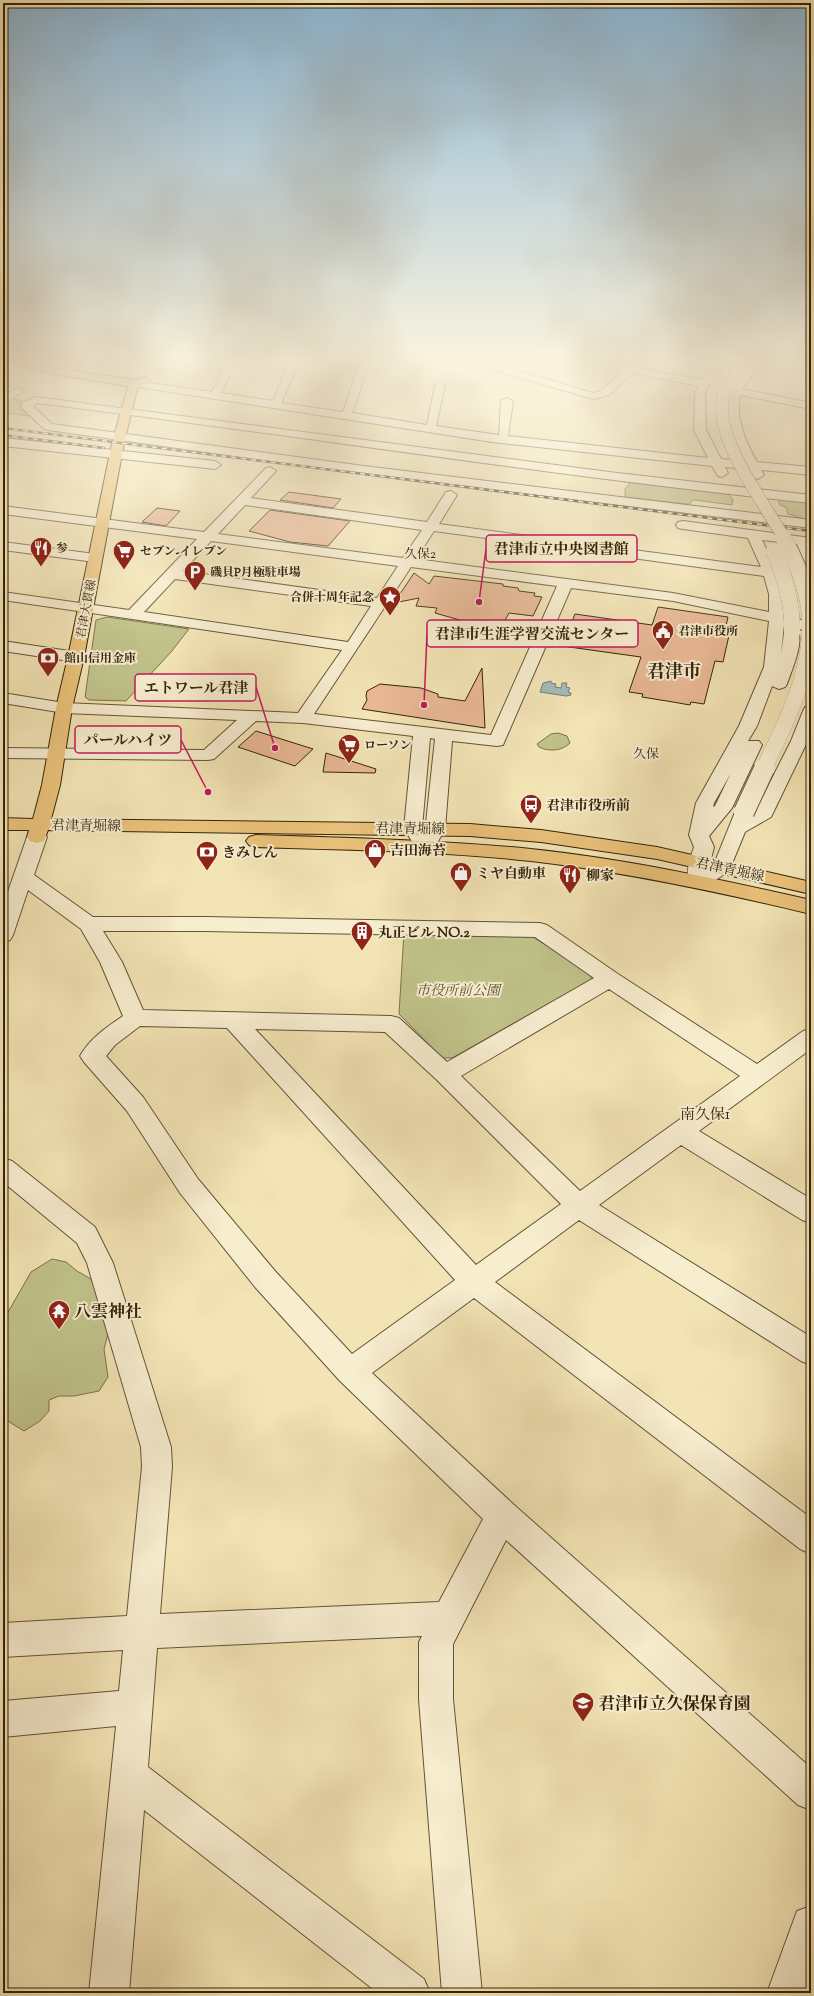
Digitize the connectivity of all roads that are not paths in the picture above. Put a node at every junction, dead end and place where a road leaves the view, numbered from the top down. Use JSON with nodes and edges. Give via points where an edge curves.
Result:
{"nodes":[{"id":1,"x":108,"y":454,"type":"edge"},
{"id":2,"x":247,"y":454,"type":"edge"},
{"id":3,"x":383,"y":454,"type":"edge"},
{"id":4,"x":439,"y":454,"type":"edge"},
{"id":5,"x":638,"y":454,"type":"edge"},
{"id":6,"x":672,"y":454,"type":"edge"},
{"id":7,"x":709,"y":454,"type":"edge"},
{"id":8,"x":721,"y":454,"type":"edge"},
{"id":9,"x":734,"y":454,"type":"edge"},
{"id":10,"x":747,"y":454,"type":"edge"},
{"id":11,"x":115,"y":455,"type":"junction"},
{"id":12,"x":712,"y":462,"type":"junction"},
{"id":13,"x":752,"y":465,"type":"junction"},
{"id":14,"x":231,"y":467,"type":"dead end"},
{"id":15,"x":254,"y":469,"type":"dead end"},
{"id":16,"x":369,"y":470,"type":"junction"},
{"id":17,"x":270,"y":471,"type":"junction"},
{"id":18,"x":811,"y":471,"type":"edge"},
{"id":19,"x":286,"y":473,"type":"dead end"},
{"id":20,"x":733,"y":490,"type":"junction"},
{"id":21,"x":436,"y":493,"type":"dead end"},
{"id":22,"x":451,"y":495,"type":"junction"},
{"id":23,"x":771,"y":495,"type":"junction"},
{"id":24,"x":467,"y":497,"type":"dead end"},
{"id":25,"x":811,"y":498,"type":"edge"},
{"id":26,"x":242,"y":501,"type":"junction"},
{"id":27,"x":3,"y":510,"type":"edge"},
{"id":28,"x":746,"y":517,"type":"junction"},
{"id":29,"x":788,"y":522,"type":"junction"},
{"id":30,"x":102,"y":523,"type":"junction"},
{"id":31,"x":668,"y":523,"type":"dead end"},
{"id":32,"x":811,"y":524,"type":"edge"},
{"id":33,"x":431,"y":526,"type":"junction"},
{"id":34,"x":753,"y":534,"type":"junction"},
{"id":35,"x":207,"y":537,"type":"junction"},
{"id":36,"x":806,"y":542,"type":"edge"},
{"id":37,"x":3,"y":546,"type":"edge"},
{"id":38,"x":95,"y":558,"type":"junction"},
{"id":39,"x":811,"y":561,"type":"edge"},
{"id":40,"x":406,"y":562,"type":"junction"},
{"id":41,"x":770,"y":573,"type":"junction"},
{"id":42,"x":172,"y":574,"type":"junction"},
{"id":43,"x":566,"y":583,"type":"junction"},
{"id":44,"x":3,"y":596,"type":"edge"},
{"id":45,"x":380,"y":603,"type":"junction"},
{"id":46,"x":86,"y":608,"type":"junction"},
{"id":47,"x":133,"y":615,"type":"junction"},
{"id":48,"x":777,"y":619,"type":"junction"},
{"id":49,"x":811,"y":627,"type":"edge"},
{"id":50,"x":3,"y":646,"type":"edge"},
{"id":51,"x":352,"y":646,"type":"junction"},
{"id":52,"x":76,"y":657,"type":"junction"},
{"id":53,"x":3,"y":698,"type":"edge"},
{"id":54,"x":64,"y":708,"type":"junction"},
{"id":55,"x":811,"y":711,"type":"edge"},
{"id":56,"x":252,"y":716,"type":"junction"},
{"id":57,"x":303,"y":718,"type":"junction"},
{"id":58,"x":422,"y":733,"type":"junction"},
{"id":59,"x":444,"y":736,"type":"junction"},
{"id":60,"x":806,"y":742,"type":"edge"},
{"id":61,"x":58,"y":752,"type":"junction"},
{"id":62,"x":3,"y":753,"type":"edge"},
{"id":63,"x":3,"y":824,"type":"edge"},
{"id":64,"x":413,"y":828,"type":"junction"},
{"id":65,"x":436,"y":829,"type":"junction"},
{"id":66,"x":737,"y":829,"type":"junction"},
{"id":67,"x":39,"y":830,"type":"junction"},
{"id":68,"x":699,"y":835,"type":"junction"},
{"id":69,"x":3,"y":836,"type":"edge"},
{"id":70,"x":425,"y":848,"type":"junction"},
{"id":71,"x":698,"y":862,"type":"junction"},
{"id":72,"x":722,"y":867,"type":"junction"},
{"id":73,"x":16,"y":882,"type":"edge"},
{"id":74,"x":698,"y":882,"type":"junction"},
{"id":75,"x":811,"y":888,"type":"edge"},
{"id":76,"x":811,"y":907,"type":"edge"},
{"id":77,"x":7,"y":912,"type":"edge"},
{"id":78,"x":89,"y":924,"type":"junction"},
{"id":79,"x":3,"y":935,"type":"edge"},
{"id":80,"x":610,"y":980,"type":"junction"},
{"id":81,"x":135,"y":1018,"type":"junction"},
{"id":82,"x":233,"y":1020,"type":"junction"},
{"id":83,"x":807,"y":1045,"type":"edge"},
{"id":84,"x":445,"y":1074,"type":"junction"},
{"id":85,"x":756,"y":1075,"type":"junction"},
{"id":86,"x":680,"y":1132,"type":"junction"},
{"id":87,"x":3,"y":1168,"type":"edge"},
{"id":88,"x":579,"y":1206,"type":"junction"},
{"id":89,"x":811,"y":1212,"type":"edge"},
{"id":90,"x":474,"y":1282,"type":"junction"},
{"id":91,"x":811,"y":1352,"type":"edge"},
{"id":92,"x":350,"y":1372,"type":"junction"},
{"id":93,"x":502,"y":1515,"type":"junction"},
{"id":94,"x":811,"y":1538,"type":"edge"},
{"id":95,"x":448,"y":1618,"type":"junction"},
{"id":96,"x":142,"y":1632,"type":"junction"},
{"id":97,"x":3,"y":1640,"type":"edge"},
{"id":98,"x":135,"y":1707,"type":"junction"},
{"id":99,"x":3,"y":1719,"type":"edge"},
{"id":100,"x":129,"y":1775,"type":"junction"},
{"id":101,"x":811,"y":1792,"type":"edge"},
{"id":102,"x":811,"y":1925,"type":"edge"},
{"id":103,"x":109,"y":1993,"type":"edge"},
{"id":104,"x":410,"y":1993,"type":"edge"},
{"id":105,"x":462,"y":1993,"type":"edge"},
{"id":106,"x":787,"y":1993,"type":"edge"}],
"edges":[{"from":1,"to":11,"type":"street"},
{"from":2,"to":16,"type":"street"},
{"from":3,"to":16,"type":"street"},
{"from":4,"to":20,"type":"street"},
{"from":5,"to":12,"type":"street"},
{"from":6,"to":12,"type":"street"},
{"from":7,"to":12,"type":"street"},
{"from":8,"to":68,"type":"street","bridge":true,"via":[[782,569],[790,593],[793,618],[791,648],[767,714],[723,808]]},
{"from":9,"to":66,"type":"street","bridge":true,"via":[[799,571],[810,620],[808,650],[801,678]]},
{"from":10,"to":13,"type":"street"},
{"from":11,"to":14,"type":"street"},
{"from":11,"to":30,"type":"main road","name":"君津大貫線"},
{"from":12,"to":13,"type":"street"},
{"from":12,"to":20,"type":"street"},
{"from":13,"to":18,"type":"street"},
{"from":13,"to":23,"type":"street"},
{"from":15,"to":17,"type":"street"},
{"from":16,"to":28,"type":"street"},
{"from":17,"to":19,"type":"street"},
{"from":17,"to":26,"type":"street"},
{"from":20,"to":23,"type":"street"},
{"from":20,"to":28,"type":"street"},
{"from":21,"to":22,"type":"street"},
{"from":22,"to":24,"type":"street"},
{"from":22,"to":33,"type":"street"},
{"from":23,"to":25,"type":"street"},
{"from":23,"to":29,"type":"street"},
{"from":26,"to":33,"type":"street"},
{"from":26,"to":35,"type":"street"},
{"from":27,"to":30,"type":"street"},
{"from":28,"to":29,"type":"street"},
{"from":29,"to":32,"type":"street"},
{"from":30,"to":35,"type":"street"},
{"from":30,"to":38,"type":"main road","name":"君津大貫線"},
{"from":31,"to":34,"type":"street"},
{"from":33,"to":40,"type":"street"},
{"from":33,"to":41,"type":"street"},
{"from":34,"to":36,"type":"street"},
{"from":34,"to":41,"type":"street"},
{"from":35,"to":40,"type":"street"},
{"from":35,"to":42,"type":"street"},
{"from":36,"to":39,"type":"street"},
{"from":37,"to":38,"type":"street"},
{"from":38,"to":46,"type":"main road","name":"君津大貫線"},
{"from":40,"to":43,"type":"street"},
{"from":40,"to":45,"type":"street"},
{"from":41,"to":48,"type":"street","via":[[776,594]]},
{"from":42,"to":45,"type":"street"},
{"from":42,"to":47,"type":"street"},
{"from":43,"to":48,"type":"street","via":[[673,597]]},
{"from":43,"to":59,"type":"street","via":[[497,741]]},
{"from":44,"to":46,"type":"street"},
{"from":45,"to":51,"type":"street"},
{"from":46,"to":47,"type":"street"},
{"from":46,"to":52,"type":"main road","name":"君津大貫線"},
{"from":47,"to":51,"type":"street"},
{"from":48,"to":49,"type":"street"},
{"from":48,"to":68,"type":"street","via":[[772,666],[748,726],[706,803]]},
{"from":50,"to":52,"type":"street"},
{"from":51,"to":57,"type":"street"},
{"from":52,"to":54,"type":"main road","name":"君津大貫線"},
{"from":53,"to":54,"type":"street"},
{"from":54,"to":56,"type":"street"},
{"from":54,"to":61,"type":"main road","name":"君津大貫線"},
{"from":55,"to":60,"type":"street"},
{"from":56,"to":57,"type":"street"},
{"from":56,"to":61,"type":"street","via":[[208,755]]},
{"from":57,"to":58,"type":"street"},
{"from":58,"to":59,"type":"street"},
{"from":58,"to":64,"type":"street"},
{"from":59,"to":65,"type":"street"},
{"from":60,"to":66,"type":"street","via":[[764,813]]},
{"from":61,"to":62,"type":"street"},
{"from":61,"to":67,"type":"main road","name":"君津大貫線"},
{"from":63,"to":67,"type":"main road","name":"君津青堀線"},
{"from":64,"to":65,"type":"main road","name":"君津青堀線"},
{"from":64,"to":67,"type":"main road","name":"君津青堀線"},
{"from":64,"to":70,"type":"street"},
{"from":65,"to":70,"type":"street"},
{"from":65,"to":71,"type":"main road","name":"君津青堀線","via":[[576,840]]},
{"from":66,"to":72,"type":"street"},
{"from":67,"to":69,"type":"main road","name":"君津青堀線"},
{"from":67,"to":70,"type":"main road","name":"君津青堀線"},
{"from":67,"to":73,"type":"street"},
{"from":68,"to":71,"type":"street","via":[[704,847]]},
{"from":70,"to":74,"type":"main road","name":"君津青堀線","via":[[571,860]]},
{"from":71,"to":72,"type":"main road","name":"君津青堀線"},
{"from":71,"to":74,"type":"street"},
{"from":72,"to":74,"type":"street"},
{"from":72,"to":75,"type":"main road","name":"君津青堀線"},
{"from":73,"to":77,"type":"street"},
{"from":73,"to":78,"type":"street"},
{"from":74,"to":76,"type":"main road","name":"君津青堀線"},
{"from":77,"to":79,"type":"street"},
{"from":78,"to":80,"type":"street","via":[[540,930]]},
{"from":78,"to":81,"type":"street","via":[[111,962]]},
{"from":80,"to":84,"type":"street"},
{"from":80,"to":85,"type":"street"},
{"from":81,"to":82,"type":"street"},
{"from":81,"to":92,"type":"street","via":[[107,1039],[92,1056],[135,1104],[194,1192],[265,1279]]},
{"from":82,"to":84,"type":"street","via":[[391,1024]]},
{"from":82,"to":90,"type":"street"},
{"from":83,"to":85,"type":"street"},
{"from":84,"to":88,"type":"street"},
{"from":85,"to":86,"type":"street"},
{"from":86,"to":88,"type":"street"},
{"from":86,"to":89,"type":"street"},
{"from":87,"to":96,"type":"street","via":[[86,1235],[100,1263],[156,1447],[157,1467]]},
{"from":88,"to":90,"type":"street"},
{"from":88,"to":91,"type":"street"},
{"from":90,"to":92,"type":"street"},
{"from":90,"to":94,"type":"street"},
{"from":92,"to":93,"type":"street"},
{"from":93,"to":95,"type":"street"},
{"from":93,"to":101,"type":"street"},
{"from":95,"to":96,"type":"street"},
{"from":95,"to":105,"type":"street","via":[[436,1642],[436,1699]]},
{"from":96,"to":97,"type":"street"},
{"from":96,"to":98,"type":"street"},
{"from":98,"to":99,"type":"street"},
{"from":98,"to":100,"type":"street"},
{"from":100,"to":103,"type":"street"},
{"from":100,"to":104,"type":"street"},
{"from":102,"to":106,"type":"street"}]}
